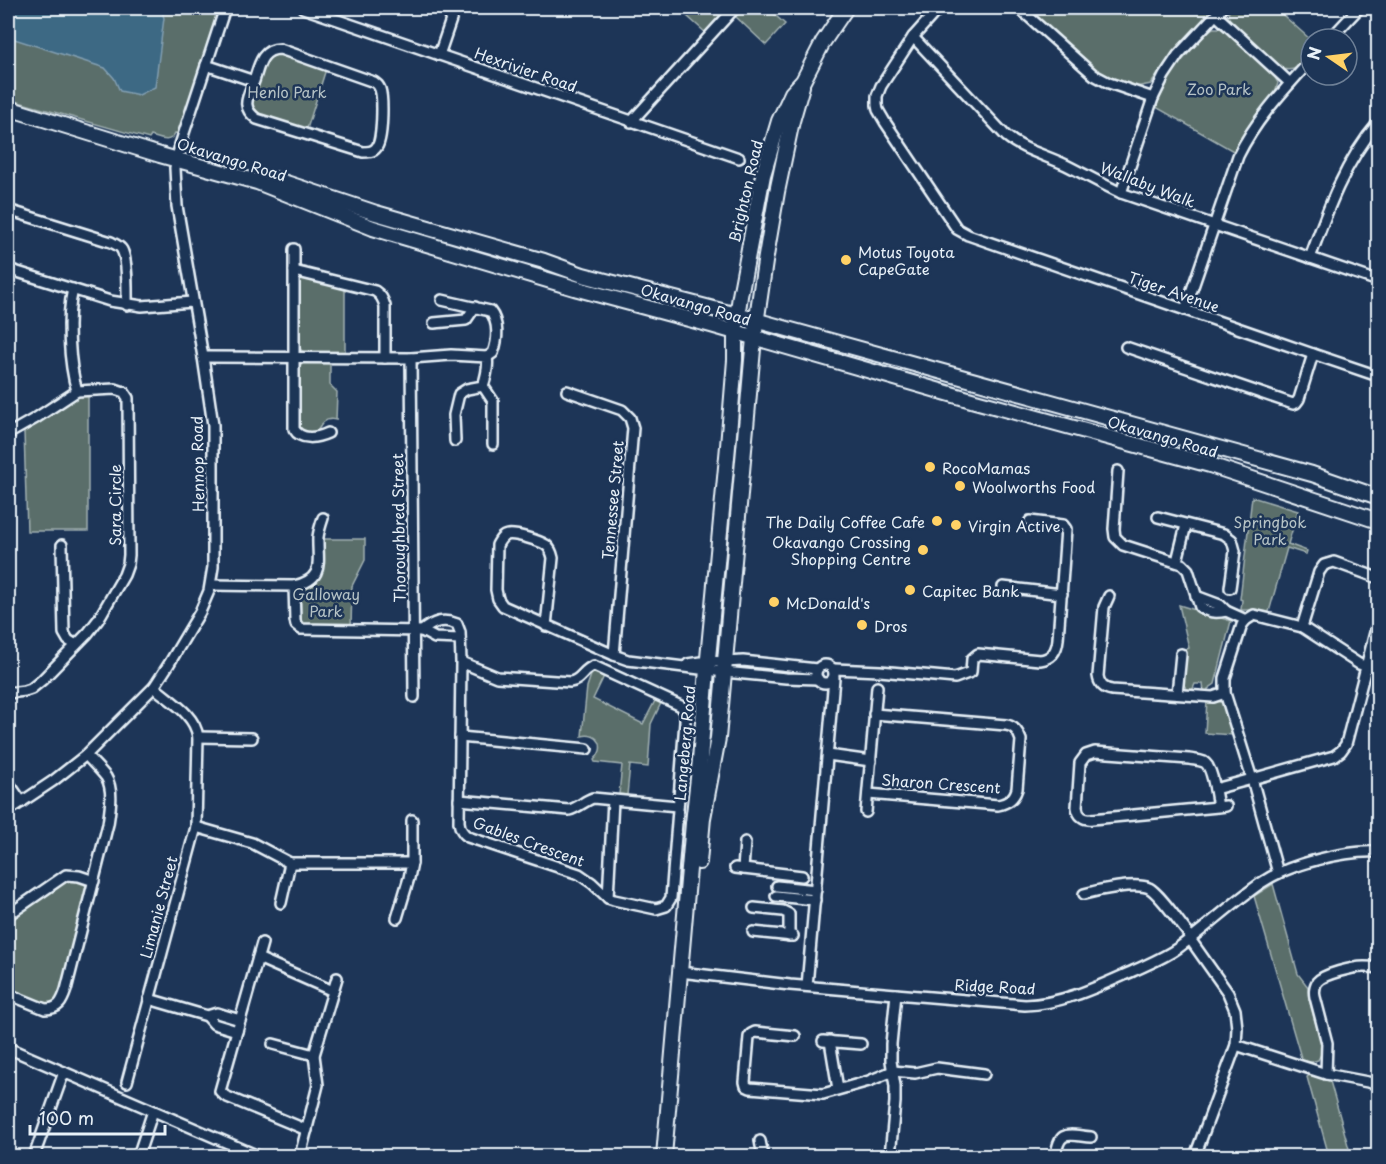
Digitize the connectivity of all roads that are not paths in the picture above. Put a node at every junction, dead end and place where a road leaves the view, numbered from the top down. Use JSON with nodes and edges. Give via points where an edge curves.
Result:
{"nodes":[{"id":1,"x":225,"y":8,"type":"edge"},
{"id":2,"x":303,"y":8,"type":"edge"},
{"id":3,"x":455,"y":8,"type":"edge"},
{"id":4,"x":735,"y":8,"type":"edge"},
{"id":5,"x":846,"y":8,"type":"edge"},
{"id":6,"x":939,"y":8,"type":"edge"},
{"id":7,"x":1019,"y":8,"type":"edge"},
{"id":8,"x":1359,"y":8,"type":"edge"},
{"id":9,"x":1219,"y":11,"type":"edge"},
{"id":10,"x":1341,"y":27,"type":"edge"},
{"id":11,"x":914,"y":37,"type":"junction"},
{"id":12,"x":439,"y":55,"type":"junction"},
{"id":13,"x":206,"y":65,"type":"junction"},
{"id":14,"x":1299,"y":73,"type":"edge"},
{"id":15,"x":254,"y":81,"type":"junction"},
{"id":16,"x":803,"y":81,"type":"junction"},
{"id":17,"x":1290,"y":83,"type":"junction"},
{"id":18,"x":1153,"y":98,"type":"junction"},
{"id":19,"x":8,"y":103,"type":"edge"},
{"id":20,"x":8,"y":108,"type":"edge"},
{"id":21,"x":631,"y":122,"type":"junction"},
{"id":22,"x":1378,"y":123,"type":"edge"},
{"id":23,"x":177,"y":155,"type":"junction"},
{"id":24,"x":739,"y":158,"type":"dead end"},
{"id":25,"x":1121,"y":193,"type":"junction"},
{"id":26,"x":8,"y":210,"type":"edge"},
{"id":27,"x":1214,"y":225,"type":"junction"},
{"id":28,"x":294,"y":249,"type":"dead end"},
{"id":29,"x":1310,"y":258,"type":"junction"},
{"id":30,"x":8,"y":268,"type":"edge"},
{"id":31,"x":294,"y":271,"type":"junction"},
{"id":32,"x":1378,"y":281,"type":"edge"},
{"id":33,"x":73,"y":289,"type":"junction"},
{"id":34,"x":442,"y":300,"type":"dead end"},
{"id":35,"x":192,"y":302,"type":"junction"},
{"id":36,"x":128,"y":305,"type":"junction"},
{"id":37,"x":474,"y":307,"type":"junction"},
{"id":38,"x":1185,"y":310,"type":"junction"},
{"id":39,"x":737,"y":315,"type":"junction"},
{"id":40,"x":757,"y":321,"type":"junction"},
{"id":41,"x":434,"y":322,"type":"dead end"},
{"id":42,"x":735,"y":332,"type":"junction"},
{"id":43,"x":754,"y":338,"type":"junction"},
{"id":44,"x":1126,"y":347,"type":"dead end"},
{"id":45,"x":1313,"y":354,"type":"junction"},
{"id":46,"x":203,"y":357,"type":"junction"},
{"id":47,"x":294,"y":357,"type":"junction"},
{"id":48,"x":487,"y":357,"type":"junction"},
{"id":49,"x":385,"y":358,"type":"junction"},
{"id":50,"x":411,"y":358,"type":"junction"},
{"id":51,"x":1378,"y":376,"type":"edge"},
{"id":52,"x":483,"y":386,"type":"junction"},
{"id":53,"x":77,"y":391,"type":"junction"},
{"id":54,"x":567,"y":391,"type":"dead end"},
{"id":55,"x":1378,"y":413,"type":"edge"},
{"id":56,"x":1378,"y":427,"type":"edge"},
{"id":57,"x":328,"y":433,"type":"dead end"},
{"id":58,"x":8,"y":434,"type":"edge"},
{"id":59,"x":455,"y":441,"type":"dead end"},
{"id":60,"x":493,"y":444,"type":"dead end"},
{"id":61,"x":1118,"y":471,"type":"dead end"},
{"id":62,"x":1378,"y":497,"type":"edge"},
{"id":63,"x":1158,"y":517,"type":"dead end"},
{"id":64,"x":323,"y":518,"type":"dead end"},
{"id":65,"x":1030,"y":521,"type":"dead end"},
{"id":66,"x":1378,"y":521,"type":"edge"},
{"id":67,"x":1186,"y":525,"type":"junction"},
{"id":68,"x":62,"y":545,"type":"dead end"},
{"id":69,"x":1177,"y":561,"type":"junction"},
{"id":70,"x":1378,"y":578,"type":"edge"},
{"id":71,"x":211,"y":585,"type":"junction"},
{"id":72,"x":294,"y":586,"type":"junction"},
{"id":73,"x":1003,"y":588,"type":"dead end"},
{"id":74,"x":1230,"y":588,"type":"dead end"},
{"id":75,"x":1062,"y":594,"type":"junction"},
{"id":76,"x":1109,"y":596,"type":"dead end"},
{"id":77,"x":1247,"y":619,"type":"junction"},
{"id":78,"x":1378,"y":621,"type":"edge"},
{"id":79,"x":546,"y":626,"type":"junction"},
{"id":80,"x":1302,"y":627,"type":"junction"},
{"id":81,"x":418,"y":631,"type":"junction"},
{"id":82,"x":460,"y":639,"type":"junction"},
{"id":83,"x":76,"y":645,"type":"junction"},
{"id":84,"x":1181,"y":654,"type":"dead end"},
{"id":85,"x":614,"y":655,"type":"junction"},
{"id":86,"x":461,"y":662,"type":"junction"},
{"id":87,"x":707,"y":665,"type":"junction"},
{"id":88,"x":724,"y":667,"type":"junction"},
{"id":89,"x":1367,"y":667,"type":"junction"},
{"id":90,"x":1378,"y":670,"type":"edge"},
{"id":91,"x":827,"y":676,"type":"junction"},
{"id":92,"x":154,"y":687,"type":"junction"},
{"id":93,"x":877,"y":687,"type":"dead end"},
{"id":94,"x":8,"y":693,"type":"edge"},
{"id":95,"x":1225,"y":693,"type":"junction"},
{"id":96,"x":1178,"y":694,"type":"junction"},
{"id":97,"x":414,"y":696,"type":"dead end"},
{"id":98,"x":874,"y":714,"type":"junction"},
{"id":99,"x":198,"y":737,"type":"junction"},
{"id":100,"x":460,"y":737,"type":"junction"},
{"id":101,"x":252,"y":738,"type":"dead end"},
{"id":102,"x":587,"y":749,"type":"dead end"},
{"id":103,"x":86,"y":755,"type":"junction"},
{"id":104,"x":828,"y":755,"type":"junction"},
{"id":105,"x":871,"y":761,"type":"junction"},
{"id":106,"x":1252,"y":779,"type":"junction"},
{"id":107,"x":8,"y":782,"type":"edge"},
{"id":108,"x":1215,"y":789,"type":"junction"},
{"id":109,"x":868,"y":794,"type":"junction"},
{"id":110,"x":459,"y":800,"type":"junction"},
{"id":111,"x":613,"y":800,"type":"junction"},
{"id":112,"x":21,"y":802,"type":"junction"},
{"id":113,"x":678,"y":806,"type":"junction"},
{"id":114,"x":8,"y":811,"type":"edge"},
{"id":115,"x":866,"y":812,"type":"dead end"},
{"id":116,"x":412,"y":820,"type":"dead end"},
{"id":117,"x":196,"y":827,"type":"junction"},
{"id":118,"x":744,"y":842,"type":"dead end"},
{"id":119,"x":1378,"y":852,"type":"edge"},
{"id":120,"x":290,"y":863,"type":"junction"},
{"id":121,"x":412,"y":863,"type":"junction"},
{"id":122,"x":777,"y":873,"type":"junction"},
{"id":123,"x":1278,"y":873,"type":"junction"},
{"id":124,"x":802,"y":876,"type":"dead end"},
{"id":125,"x":94,"y":881,"type":"junction"},
{"id":126,"x":777,"y":886,"type":"junction"},
{"id":127,"x":799,"y":894,"type":"junction"},
{"id":128,"x":1084,"y":894,"type":"dead end"},
{"id":129,"x":815,"y":895,"type":"junction"},
{"id":130,"x":776,"y":896,"type":"junction"},
{"id":131,"x":608,"y":898,"type":"junction"},
{"id":132,"x":280,"y":903,"type":"dead end"},
{"id":133,"x":754,"y":908,"type":"dead end"},
{"id":134,"x":776,"y":910,"type":"junction"},
{"id":135,"x":8,"y":915,"type":"edge"},
{"id":136,"x":397,"y":918,"type":"dead end"},
{"id":137,"x":753,"y":932,"type":"dead end"},
{"id":138,"x":1190,"y":939,"type":"junction"},
{"id":139,"x":262,"y":943,"type":"dead end"},
{"id":140,"x":258,"y":958,"type":"junction"},
{"id":141,"x":1378,"y":968,"type":"edge"},
{"id":142,"x":684,"y":972,"type":"junction"},
{"id":143,"x":337,"y":978,"type":"dead end"},
{"id":144,"x":807,"y":986,"type":"junction"},
{"id":145,"x":333,"y":991,"type":"junction"},
{"id":146,"x":8,"y":994,"type":"edge"},
{"id":147,"x":896,"y":994,"type":"junction"},
{"id":148,"x":149,"y":999,"type":"junction"},
{"id":149,"x":207,"y":1016,"type":"junction"},
{"id":150,"x":240,"y":1020,"type":"junction"},
{"id":151,"x":237,"y":1031,"type":"junction"},
{"id":152,"x":795,"y":1036,"type":"dead end"},
{"id":153,"x":273,"y":1044,"type":"dead end"},
{"id":154,"x":861,"y":1044,"type":"dead end"},
{"id":155,"x":1236,"y":1045,"type":"junction"},
{"id":156,"x":8,"y":1048,"type":"edge"},
{"id":157,"x":314,"y":1055,"type":"junction"},
{"id":158,"x":893,"y":1071,"type":"junction"},
{"id":159,"x":64,"y":1072,"type":"junction"},
{"id":160,"x":984,"y":1074,"type":"dead end"},
{"id":161,"x":1326,"y":1074,"type":"junction"},
{"id":162,"x":127,"y":1082,"type":"dead end"},
{"id":163,"x":1378,"y":1084,"type":"edge"},
{"id":164,"x":838,"y":1089,"type":"junction"},
{"id":165,"x":153,"y":1111,"type":"junction"},
{"id":166,"x":306,"y":1130,"type":"junction"},
{"id":167,"x":1091,"y":1137,"type":"dead end"},
{"id":168,"x":760,"y":1141,"type":"dead end"},
{"id":169,"x":302,"y":1148,"type":"dead end"},
{"id":170,"x":238,"y":1153,"type":"edge"},
{"id":171,"x":34,"y":1156,"type":"edge"},
{"id":172,"x":138,"y":1156,"type":"edge"},
{"id":173,"x":258,"y":1156,"type":"edge"},
{"id":174,"x":664,"y":1156,"type":"edge"},
{"id":175,"x":670,"y":1156,"type":"edge"},
{"id":176,"x":763,"y":1156,"type":"edge"},
{"id":177,"x":890,"y":1156,"type":"edge"},
{"id":178,"x":1056,"y":1156,"type":"edge"},
{"id":179,"x":1195,"y":1156,"type":"edge"}],
"edges":[{"from":1,"to":13,"type":"street","name":"Hennop Road"},
{"from":2,"to":12,"type":"street","name":"Hexrivier Road"},
{"from":3,"to":12,"type":"street"},
{"from":4,"to":21,"type":"street"},
{"from":5,"to":16,"type":"main road","name":"Brighton Road"},
{"from":6,"to":11,"type":"street"},
{"from":7,"to":18,"type":"street","via":[[1094,75]]},
{"from":8,"to":10,"type":"street"},
{"from":9,"to":17,"type":"street"},
{"from":9,"to":18,"type":"street","via":[[1178,55]]},
{"from":11,"to":25,"type":"street","name":"Wallaby Walk","via":[[1006,136]]},
{"from":11,"to":38,"type":"street","name":"Tiger Avenue","via":[[881,86],[878,110],[953,225],[961,232]]},
{"from":12,"to":21,"type":"street","name":"Hexrivier Road"},
{"from":13,"to":15,"type":"street"},
{"from":13,"to":23,"type":"street","name":"Hennop Road"},
{"from":14,"to":17,"type":"street"},
{"from":15,"to":15,"type":"street","via":[[246,107],[257,119],[363,152],[375,150],[378,145],[381,93],[374,81],[280,49],[265,54]]},
{"from":16,"to":39,"type":"main road","name":"Brighton Road","via":[[792,93],[779,121],[763,175]]},
{"from":16,"to":40,"type":"main road","name":"Brighton Road","via":[[777,192]]},
{"from":17,"to":27,"type":"street","via":[[1247,138]]},
{"from":18,"to":25,"type":"street"},
{"from":19,"to":23,"type":"main road","name":"Okavango Road"},
{"from":20,"to":23,"type":"main road","name":"Okavango Road"},
{"from":21,"to":24,"type":"street","name":"Hexrivier Road"},
{"from":22,"to":29,"type":"street","via":[[1327,210]]},
{"from":23,"to":35,"type":"street","name":"Hennop Road","via":[[177,206]]},
{"from":23,"to":39,"type":"main road","name":"Okavango Road","via":[[255,172],[583,275]]},
{"from":23,"to":42,"type":"main road","name":"Okavango Road","via":[[373,228]]},
{"from":25,"to":27,"type":"street","name":"Wallaby Walk"},
{"from":26,"to":36,"type":"street","via":[[120,247],[125,260]]},
{"from":27,"to":29,"type":"street","name":"Wallaby Walk"},
{"from":27,"to":38,"type":"street"},
{"from":28,"to":31,"type":"street"},
{"from":29,"to":32,"type":"street","name":"Wallaby Walk"},
{"from":30,"to":33,"type":"street"},
{"from":31,"to":47,"type":"street"},
{"from":31,"to":49,"type":"street","via":[[379,294],[385,306]]},
{"from":33,"to":36,"type":"street"},
{"from":33,"to":53,"type":"street","via":[[70,349]]},
{"from":34,"to":37,"type":"street"},
{"from":35,"to":36,"type":"street"},
{"from":35,"to":46,"type":"street","name":"Hennop Road"},
{"from":37,"to":41,"type":"street","via":[[466,320]]},
{"from":37,"to":48,"type":"street","via":[[490,311],[495,318],[497,339],[493,353]]},
{"from":38,"to":45,"type":"street","name":"Tiger Avenue"},
{"from":39,"to":40,"type":"main road","name":"Okavango Road"},
{"from":39,"to":42,"type":"main road","name":"Brighton Road"},
{"from":40,"to":43,"type":"main road","name":"Brighton Road"},
{"from":40,"to":62,"type":"main road","name":"Okavango Road","via":[[1301,471]]},
{"from":42,"to":43,"type":"main road","name":"Okavango Road"},
{"from":42,"to":87,"type":"main road","name":"Langeberg Road"},
{"from":43,"to":66,"type":"main road","name":"Okavango Road","via":[[1210,465]]},
{"from":43,"to":88,"type":"main road","name":"Langeberg Road"},
{"from":44,"to":45,"type":"street","via":[[1293,404],[1299,399]]},
{"from":45,"to":51,"type":"street","name":"Tiger Avenue"},
{"from":46,"to":47,"type":"street"},
{"from":46,"to":71,"type":"street","name":"Hennop Road","via":[[213,435]]},
{"from":47,"to":49,"type":"street"},
{"from":47,"to":57,"type":"street","via":[[295,432],[319,438]]},
{"from":48,"to":50,"type":"street"},
{"from":48,"to":52,"type":"street"},
{"from":49,"to":50,"type":"street"},
{"from":50,"to":81,"type":"street","name":"Thoroughbred Street"},
{"from":52,"to":59,"type":"street","via":[[459,394],[454,415]]},
{"from":52,"to":60,"type":"street","via":[[493,401]]},
{"from":53,"to":58,"type":"street"},
{"from":53,"to":83,"type":"street","name":"Sara Circle","via":[[115,389],[128,398],[129,555],[126,572],[93,627]]},
{"from":54,"to":85,"type":"street","name":"Tennessee Street","via":[[622,410],[632,423]]},
{"from":55,"to":56,"type":"street"},
{"from":61,"to":69,"type":"street","via":[[1114,529],[1117,540]]},
{"from":63,"to":67,"type":"street"},
{"from":64,"to":72,"type":"street","via":[[316,574],[307,583]]},
{"from":65,"to":75,"type":"street","via":[[1063,525],[1066,529]]},
{"from":67,"to":69,"type":"street"},
{"from":67,"to":74,"type":"street","via":[[1233,540]]},
{"from":68,"to":83,"type":"street","via":[[64,635]]},
{"from":69,"to":77,"type":"street","via":[[1188,570],[1196,596]]},
{"from":70,"to":80,"type":"street","via":[[1334,562],[1324,565]]},
{"from":71,"to":72,"type":"street"},
{"from":71,"to":92,"type":"street","name":"Hennop Road","via":[[200,612]]},
{"from":72,"to":81,"type":"street","via":[[296,623],[301,628]]},
{"from":73,"to":75,"type":"street"},
{"from":75,"to":91,"type":"street","via":[[1057,648],[1047,659],[978,654],[972,659],[971,672],[955,678],[847,670]]},
{"from":76,"to":96,"type":"street","via":[[1104,607],[1098,676],[1101,684],[1112,690]]},
{"from":77,"to":80,"type":"street","via":[[1257,615]]},
{"from":77,"to":95,"type":"street","via":[[1225,678]]},
{"from":78,"to":89,"type":"street"},
{"from":79,"to":79,"type":"street","via":[[507,608],[498,598],[497,545],[507,535],[516,534],[543,544],[551,552]]},
{"from":79,"to":85,"type":"street"},
{"from":80,"to":89,"type":"street"},
{"from":81,"to":82,"type":"street","via":[[435,638]]},
{"from":81,"to":82,"type":"street","via":[[436,622],[454,622],[459,626]]},
{"from":81,"to":97,"type":"street","name":"Thoroughbred Street"},
{"from":82,"to":86,"type":"street","name":"Gables Crescent"},
{"from":83,"to":94,"type":"street","name":"Sara Circle","via":[[31,689]]},
{"from":84,"to":96,"type":"street"},
{"from":85,"to":87,"type":"street","via":[[676,666]]},
{"from":86,"to":100,"type":"street","name":"Gables Crescent"},
{"from":86,"to":113,"type":"street","name":"Gables Crescent","via":[[497,677],[570,682],[594,666],[680,705],[685,722]]},
{"from":87,"to":88,"type":"street"},
{"from":87,"to":142,"type":"main road","name":"Langeberg Road"},
{"from":88,"to":91,"type":"street","via":[[743,661]]},
{"from":88,"to":142,"type":"main road","name":"Langeberg Road","via":[[718,738]]},
{"from":89,"to":90,"type":"street"},
{"from":89,"to":106,"type":"street","via":[[1341,752]]},
{"from":91,"to":104,"type":"street","via":[[831,700]]},
{"from":92,"to":99,"type":"street","via":[[186,714]]},
{"from":92,"to":103,"type":"street","name":"Hennop Road"},
{"from":93,"to":98,"type":"street","name":"Sharon Crescent"},
{"from":95,"to":96,"type":"street","via":[[1213,697]]},
{"from":95,"to":106,"type":"street"},
{"from":98,"to":105,"type":"street","name":"Sharon Crescent"},
{"from":98,"to":109,"type":"street","name":"Sharon Crescent","via":[[1006,724],[1013,727],[1021,740],[1017,789],[1005,804]]},
{"from":99,"to":101,"type":"street"},
{"from":99,"to":117,"type":"street","name":"Limanie Street"},
{"from":100,"to":102,"type":"street"},
{"from":100,"to":110,"type":"street","name":"Gables Crescent"},
{"from":103,"to":112,"type":"street","name":"Hennop Road"},
{"from":103,"to":125,"type":"street","via":[[106,777],[111,794],[108,825]]},
{"from":104,"to":105,"type":"street","name":"Sharon Crescent"},
{"from":104,"to":129,"type":"street"},
{"from":105,"to":109,"type":"street","name":"Sharon Crescent"},
{"from":106,"to":108,"type":"street"},
{"from":106,"to":123,"type":"street"},
{"from":107,"to":112,"type":"street"},
{"from":108,"to":108,"type":"street","via":[[1207,765],[1198,760],[1091,753],[1080,763],[1077,807],[1081,816],[1089,819],[1222,807]]},
{"from":109,"to":115,"type":"street","name":"Sharon Crescent"},
{"from":110,"to":111,"type":"street","via":[[569,810],[592,798]]},
{"from":110,"to":131,"type":"street","name":"Gables Crescent","via":[[460,828],[465,835],[579,874]]},
{"from":111,"to":113,"type":"street"},
{"from":111,"to":131,"type":"street"},
{"from":112,"to":114,"type":"street","name":"Hennop Road"},
{"from":113,"to":131,"type":"street","name":"Gables Crescent","via":[[669,902],[656,909]]},
{"from":116,"to":121,"type":"street"},
{"from":117,"to":120,"type":"street","via":[[252,843]]},
{"from":117,"to":148,"type":"street","name":"Limanie Street"},
{"from":118,"to":122,"type":"street","via":[[739,868]]},
{"from":119,"to":123,"type":"street","name":"Ridge Road","via":[[1342,854]]},
{"from":120,"to":121,"type":"street"},
{"from":120,"to":132,"type":"street"},
{"from":121,"to":136,"type":"street"},
{"from":122,"to":124,"type":"street"},
{"from":122,"to":126,"type":"street"},
{"from":123,"to":138,"type":"street","name":"Ridge Road"},
{"from":125,"to":135,"type":"street","via":[[66,875]]},
{"from":125,"to":146,"type":"street","via":[[60,1004],[45,1009]]},
{"from":126,"to":127,"type":"street"},
{"from":126,"to":130,"type":"street"},
{"from":127,"to":129,"type":"street"},
{"from":127,"to":130,"type":"street"},
{"from":128,"to":138,"type":"street","via":[[1137,886],[1149,888]]},
{"from":129,"to":144,"type":"street"},
{"from":130,"to":134,"type":"street"},
{"from":133,"to":134,"type":"street"},
{"from":134,"to":137,"type":"street","via":[[789,914],[791,936]]},
{"from":138,"to":147,"type":"street","name":"Ridge Road","via":[[1160,959],[1048,1003],[1025,1005]]},
{"from":138,"to":155,"type":"street","via":[[1232,1001],[1237,1020]]},
{"from":139,"to":140,"type":"street"},
{"from":140,"to":145,"type":"street"},
{"from":140,"to":150,"type":"street"},
{"from":141,"to":161,"type":"street","via":[[1353,968],[1326,976],[1316,985],[1315,997],[1328,1043]]},
{"from":142,"to":144,"type":"street","name":"Ridge Road"},
{"from":142,"to":174,"type":"main road","name":"Langeberg Road"},
{"from":142,"to":175,"type":"main road","name":"Langeberg Road"},
{"from":143,"to":145,"type":"street"},
{"from":144,"to":147,"type":"street","name":"Ridge Road"},
{"from":145,"to":157,"type":"street"},
{"from":147,"to":158,"type":"street","via":[[891,1044]]},
{"from":148,"to":149,"type":"street"},
{"from":148,"to":162,"type":"street","name":"Limanie Street"},
{"from":149,"to":150,"type":"street","via":[[218,1013]]},
{"from":149,"to":151,"type":"street","via":[[214,1024]]},
{"from":150,"to":151,"type":"street"},
{"from":151,"to":166,"type":"street","via":[[220,1092]]},
{"from":152,"to":164,"type":"street","via":[[751,1034],[746,1086],[823,1094]]},
{"from":153,"to":157,"type":"street"},
{"from":154,"to":164,"type":"street","via":[[826,1041]]},
{"from":155,"to":161,"type":"street"},
{"from":155,"to":179,"type":"street"},
{"from":156,"to":159,"type":"street"},
{"from":157,"to":166,"type":"street","via":[[318,1085]]},
{"from":158,"to":160,"type":"street","via":[[915,1073],[937,1068]]},
{"from":158,"to":164,"type":"street"},
{"from":158,"to":177,"type":"street","via":[[895,1102]]},
{"from":159,"to":165,"type":"street"},
{"from":159,"to":171,"type":"street"},
{"from":161,"to":163,"type":"street"},
{"from":165,"to":170,"type":"street"},
{"from":165,"to":172,"type":"street"},
{"from":166,"to":169,"type":"street"},
{"from":167,"to":178,"type":"street","via":[[1062,1137]]},
{"from":168,"to":176,"type":"street"},
{"from":170,"to":173,"type":"street"}]}
